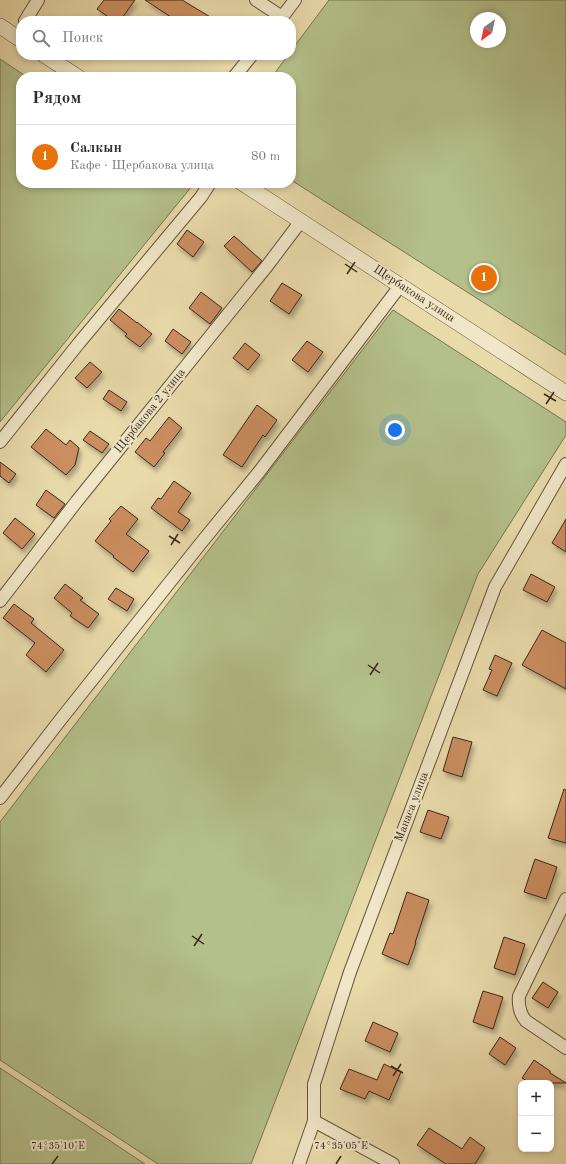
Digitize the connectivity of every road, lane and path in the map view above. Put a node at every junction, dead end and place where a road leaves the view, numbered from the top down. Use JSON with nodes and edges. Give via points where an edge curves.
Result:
{"nodes":[{"id":1,"x":38,"y":0,"type":"edge"},
{"id":2,"x":256,"y":0,"type":"edge"},
{"id":3,"x":295,"y":0,"type":"edge"},
{"id":4,"x":27,"y":16,"type":"edge"},
{"id":5,"x":276,"y":16,"type":"edge"},
{"id":6,"x":282,"y":16,"type":"edge"},
{"id":7,"x":0,"y":26,"type":"edge"},
{"id":8,"x":16,"y":33,"type":"edge"},
{"id":9,"x":52,"y":60,"type":"edge"},
{"id":10,"x":248,"y":60,"type":"edge"},
{"id":11,"x":70,"y":72,"type":"edge"},
{"id":12,"x":238,"y":72,"type":"edge"},
{"id":13,"x":207,"y":188,"type":"edge"},
{"id":14,"x":250,"y":188,"type":"edge"},
{"id":15,"x":301,"y":221,"type":"junction"},
{"id":16,"x":400,"y":286,"type":"junction"},
{"id":17,"x":566,"y":393,"type":"edge"},
{"id":18,"x":0,"y":442,"type":"edge"},
{"id":19,"x":566,"y":464,"type":"edge"},
{"id":20,"x":0,"y":601,"type":"edge"},
{"id":21,"x":0,"y":798,"type":"edge"},
{"id":22,"x":566,"y":899,"type":"edge"},
{"id":23,"x":566,"y":1048,"type":"edge"},
{"id":24,"x":314,"y":1120,"type":"junction"},
{"id":25,"x":299,"y":1164,"type":"edge"},
{"id":26,"x":393,"y":1164,"type":"edge"}],
"edges":[{"from":1,"to":4,"type":"street"},
{"from":2,"to":5,"type":"street"},
{"from":3,"to":6,"type":"street"},
{"from":7,"to":8,"type":"street"},
{"from":9,"to":11,"type":"street"},
{"from":10,"to":12,"type":"street"},
{"from":13,"to":18,"type":"street"},
{"from":14,"to":15,"type":"street","name":"Щербакова улица"},
{"from":15,"to":16,"type":"street","name":"Щербакова улица"},
{"from":15,"to":20,"type":"street","name":"Щербакова 2 улица"},
{"from":16,"to":17,"type":"street","name":"Щербакова улица"},
{"from":16,"to":21,"type":"street","via":[[259,472],[80,694]]},
{"from":19,"to":24,"type":"street","name":"Манаса улица","via":[[495,588],[350,972],[314,1084]]},
{"from":22,"to":23,"type":"street","via":[[519,996],[519,1010],[526,1021]]},
{"from":24,"to":25,"type":"street","name":"Манаса улица"},
{"from":24,"to":26,"type":"street"}]}
